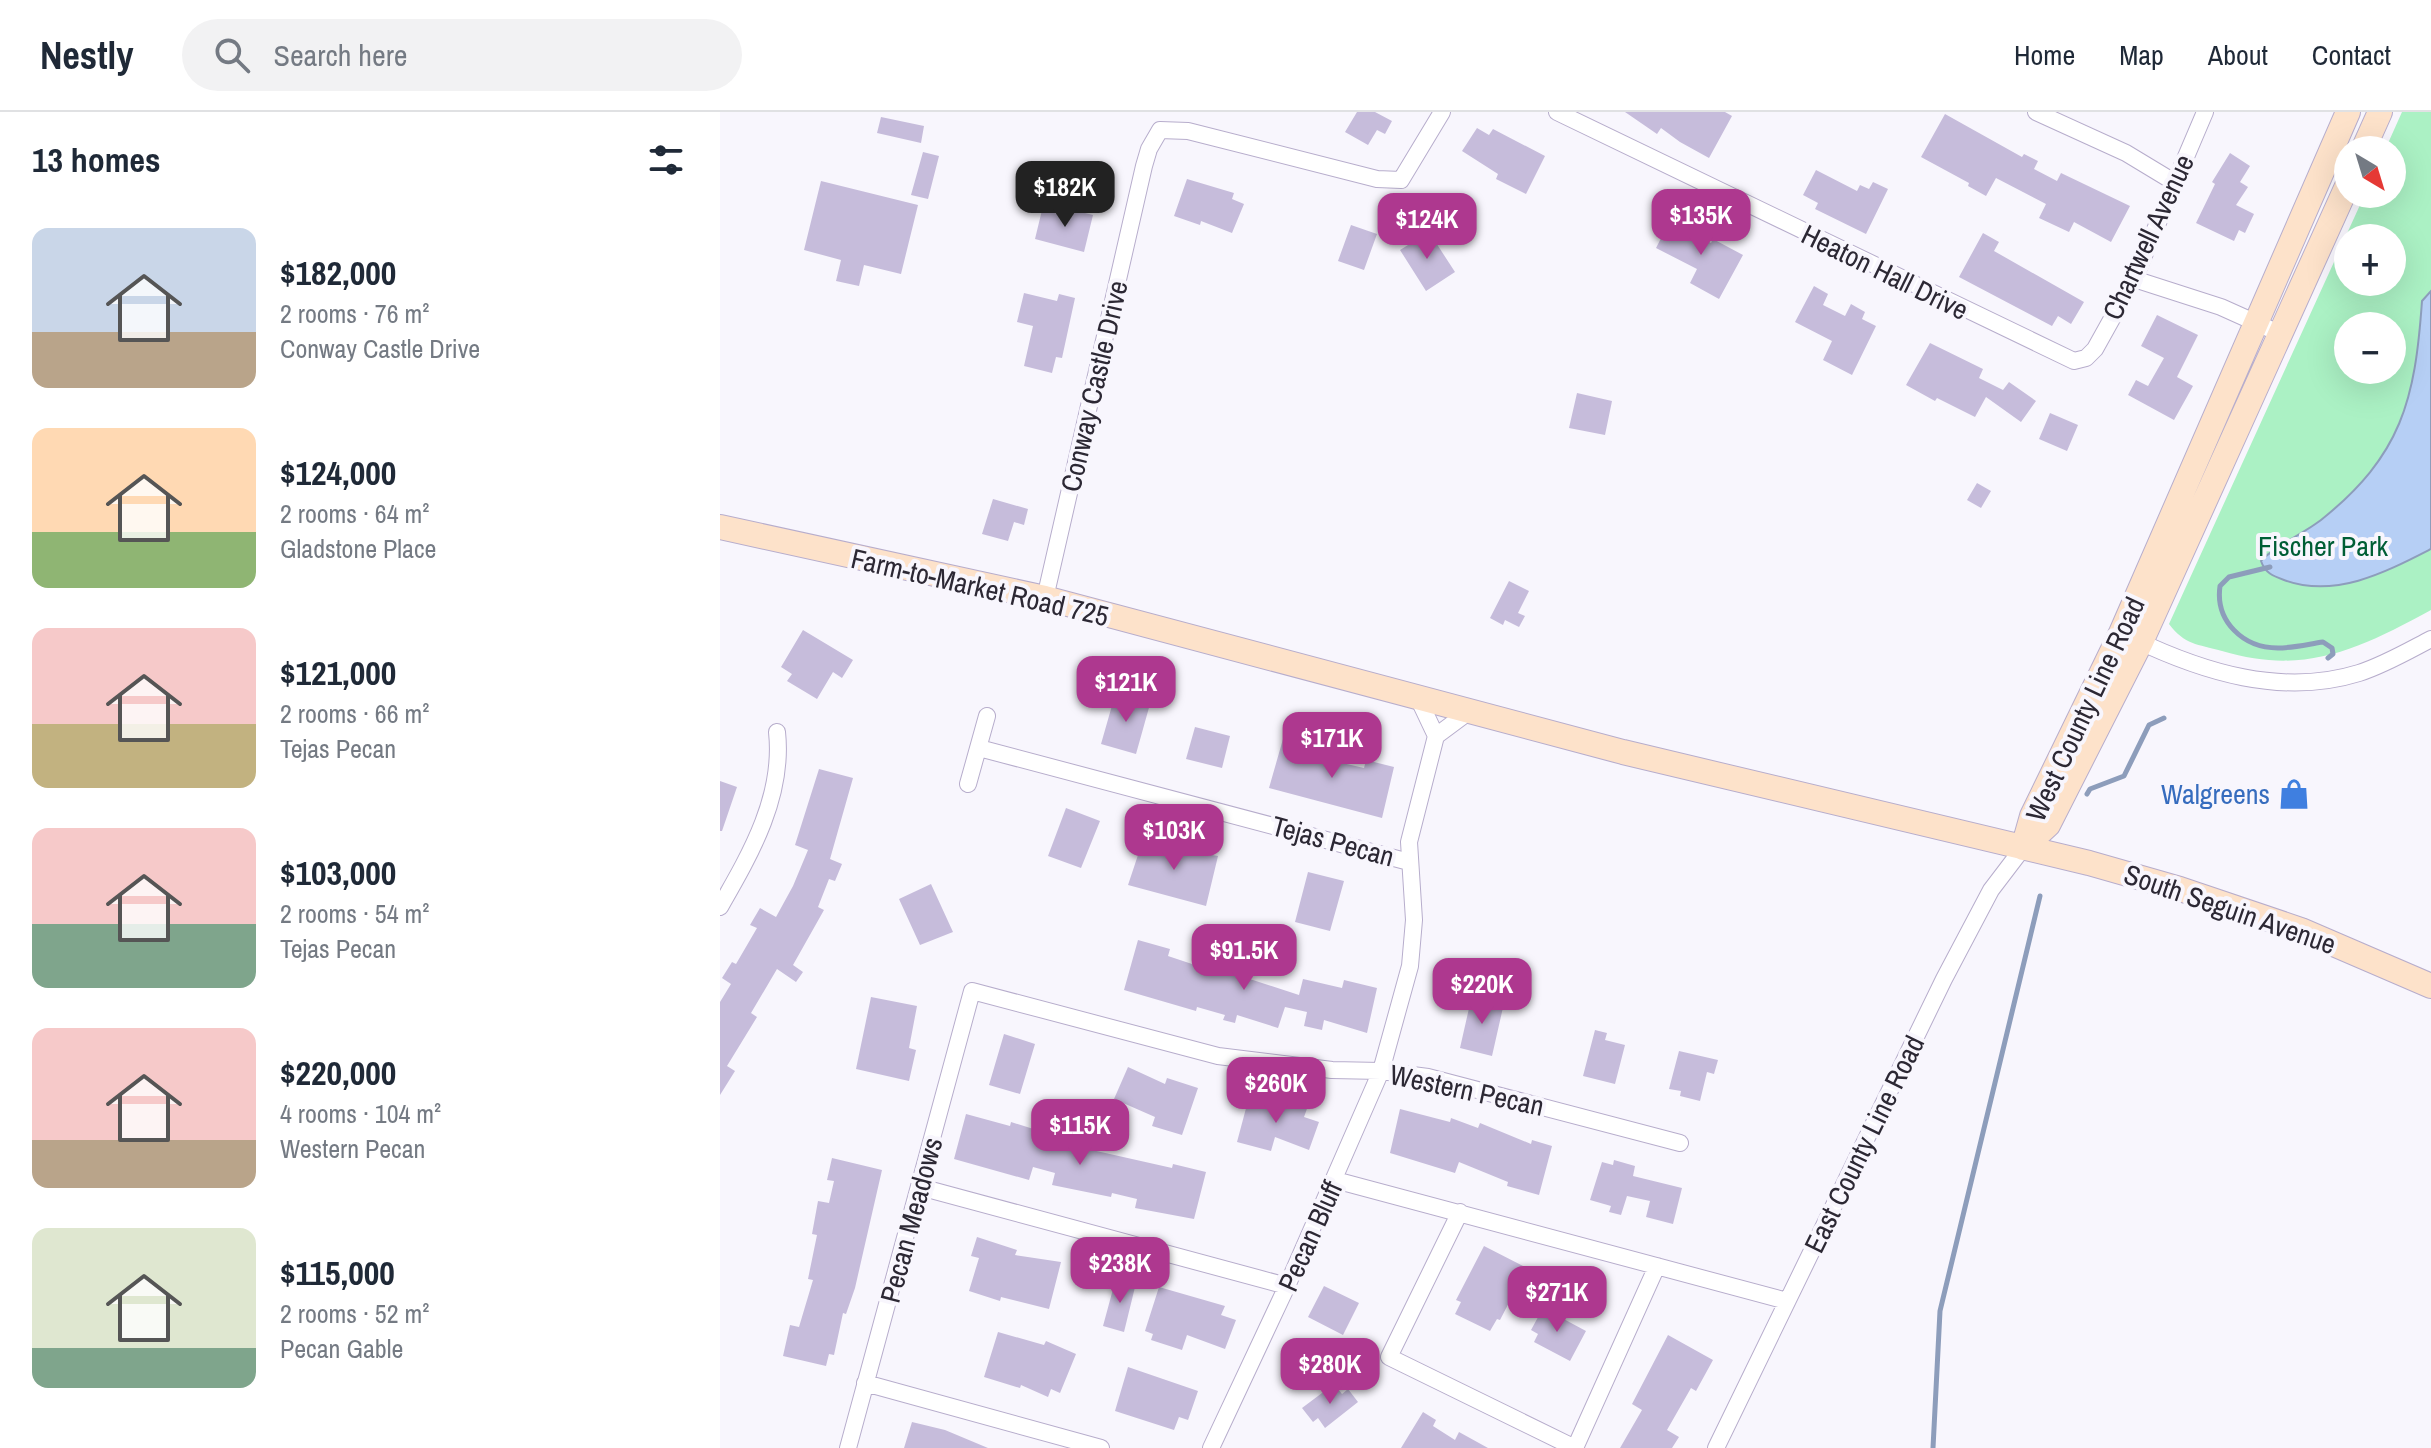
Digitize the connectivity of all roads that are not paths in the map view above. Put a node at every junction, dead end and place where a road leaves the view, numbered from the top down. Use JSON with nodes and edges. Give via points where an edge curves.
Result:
{"nodes":[{"id":1,"x":1442,"y":112,"type":"edge"},
{"id":2,"x":1557,"y":112,"type":"edge"},
{"id":3,"x":2036,"y":112,"type":"edge"},
{"id":4,"x":2205,"y":112,"type":"edge"},
{"id":5,"x":2348,"y":112,"type":"edge"},
{"id":6,"x":2380,"y":112,"type":"edge"},
{"id":7,"x":2369,"y":136,"type":"edge"},
{"id":8,"x":2174,"y":182,"type":"junction"},
{"id":9,"x":2337,"y":208,"type":"edge"},
{"id":10,"x":2134,"y":279,"type":"junction"},
{"id":11,"x":2255,"y":321,"type":"junction"},
{"id":12,"x":2281,"y":334,"type":"junction"},
{"id":13,"x":2086,"y":358,"type":"joint"},
{"id":14,"x":720,"y":527,"type":"edge"},
{"id":15,"x":1045,"y":598,"type":"junction"},
{"id":16,"x":2131,"y":638,"type":"junction"},
{"id":17,"x":2431,"y":639,"type":"edge"},
{"id":18,"x":1418,"y":698,"type":"junction"},
{"id":19,"x":1471,"y":710,"type":"junction"},
{"id":20,"x":987,"y":716,"type":"dead end"},
{"id":21,"x":777,"y":732,"type":"dead end"},
{"id":22,"x":1436,"y":736,"type":"junction"},
{"id":23,"x":979,"y":748,"type":"junction"},
{"id":24,"x":968,"y":784,"type":"dead end"},
{"id":25,"x":2023,"y":848,"type":"junction"},
{"id":26,"x":1409,"y":862,"type":"junction"},
{"id":27,"x":720,"y":907,"type":"edge"},
{"id":28,"x":2431,"y":986,"type":"edge"},
{"id":29,"x":972,"y":991,"type":"joint"},
{"id":30,"x":1381,"y":1071,"type":"junction"},
{"id":31,"x":1680,"y":1143,"type":"dead end"},
{"id":32,"x":1335,"y":1180,"type":"junction"},
{"id":33,"x":920,"y":1187,"type":"junction"},
{"id":34,"x":1460,"y":1212,"type":"junction"},
{"id":35,"x":1657,"y":1266,"type":"junction"},
{"id":36,"x":1287,"y":1286,"type":"junction"},
{"id":37,"x":1787,"y":1301,"type":"junction"},
{"id":38,"x":865,"y":1383,"type":"junction"},
{"id":39,"x":848,"y":1448,"type":"edge"},
{"id":40,"x":1101,"y":1448,"type":"edge"},
{"id":41,"x":1211,"y":1448,"type":"edge"},
{"id":42,"x":1575,"y":1448,"type":"edge"},
{"id":43,"x":1716,"y":1448,"type":"edge"}],
"edges":[{"from":1,"to":15,"type":"street","name":"Conway Castle Drive","via":[[1401,180],[1377,179],[1188,131],[1160,130],[1144,166]]},
{"from":2,"to":13,"type":"street","name":"Heaton Hall Drive","via":[[2068,360]]},
{"from":3,"to":8,"type":"street","via":[[2126,153]]},
{"from":4,"to":8,"type":"street","name":"Chartwell Avenue"},
{"from":5,"to":11,"type":"main road","name":"West County Line Road"},
{"from":6,"to":7,"type":"main road"},
{"from":8,"to":10,"type":"street","name":"Chartwell Avenue"},
{"from":9,"to":12,"type":"main road","name":"West County Line Road"},
{"from":10,"to":11,"type":"street"},
{"from":10,"to":13,"type":"street","name":"Chartwell Avenue"},
{"from":11,"to":12,"type":"street"},
{"from":11,"to":16,"type":"main road","name":"West County Line Road"},
{"from":12,"to":16,"type":"main road","name":"West County Line Road"},
{"from":14,"to":15,"type":"main road","name":"Farm-to-Market Road 725"},
{"from":15,"to":18,"type":"main road","name":"Farm-to-Market Road 725"},
{"from":16,"to":17,"type":"street","via":[[2225,674],[2287,683],[2359,673]]},
{"from":16,"to":25,"type":"main road","name":"West County Line Road","via":[[2048,825]]},
{"from":18,"to":19,"type":"main road","name":"Farm-to-Market Road 725"},
{"from":18,"to":22,"type":"street"},
{"from":19,"to":22,"type":"street"},
{"from":19,"to":25,"type":"main road","name":"South Seguin Avenue"},
{"from":20,"to":23,"type":"street"},
{"from":21,"to":27,"type":"street","via":[[779,764],[770,801],[753,849]]},
{"from":22,"to":26,"type":"street","name":"Pecan Bluff","via":[[1409,842]]},
{"from":23,"to":24,"type":"street"},
{"from":23,"to":26,"type":"street","name":"Tejas Pecan"},
{"from":25,"to":28,"type":"main road","name":"South Seguin Avenue","via":[[2232,906]]},
{"from":25,"to":37,"type":"street","name":"East County Line Road","via":[[1991,890],[1944,979]]},
{"from":26,"to":30,"type":"street","name":"Pecan Bluff","via":[[1414,920],[1410,966]]},
{"from":29,"to":30,"type":"street","name":"Western Pecan","via":[[1218,1056]]},
{"from":29,"to":33,"type":"street","name":"Pecan Meadows"},
{"from":30,"to":31,"type":"street","name":"Western Pecan","via":[[1470,1086]]},
{"from":30,"to":32,"type":"street","name":"Pecan Bluff"},
{"from":32,"to":34,"type":"street"},
{"from":32,"to":36,"type":"street","name":"Pecan Bluff"},
{"from":33,"to":36,"type":"street"},
{"from":33,"to":38,"type":"street","name":"Pecan Meadows"},
{"from":34,"to":35,"type":"street"},
{"from":34,"to":42,"type":"street","via":[[1389,1357]]},
{"from":35,"to":37,"type":"street"},
{"from":35,"to":42,"type":"street"},
{"from":36,"to":41,"type":"street","name":"Pecan Bluff"},
{"from":37,"to":43,"type":"street","name":"East County Line Road"},
{"from":38,"to":39,"type":"street","name":"Pecan Meadows"},
{"from":38,"to":40,"type":"street"}]}
